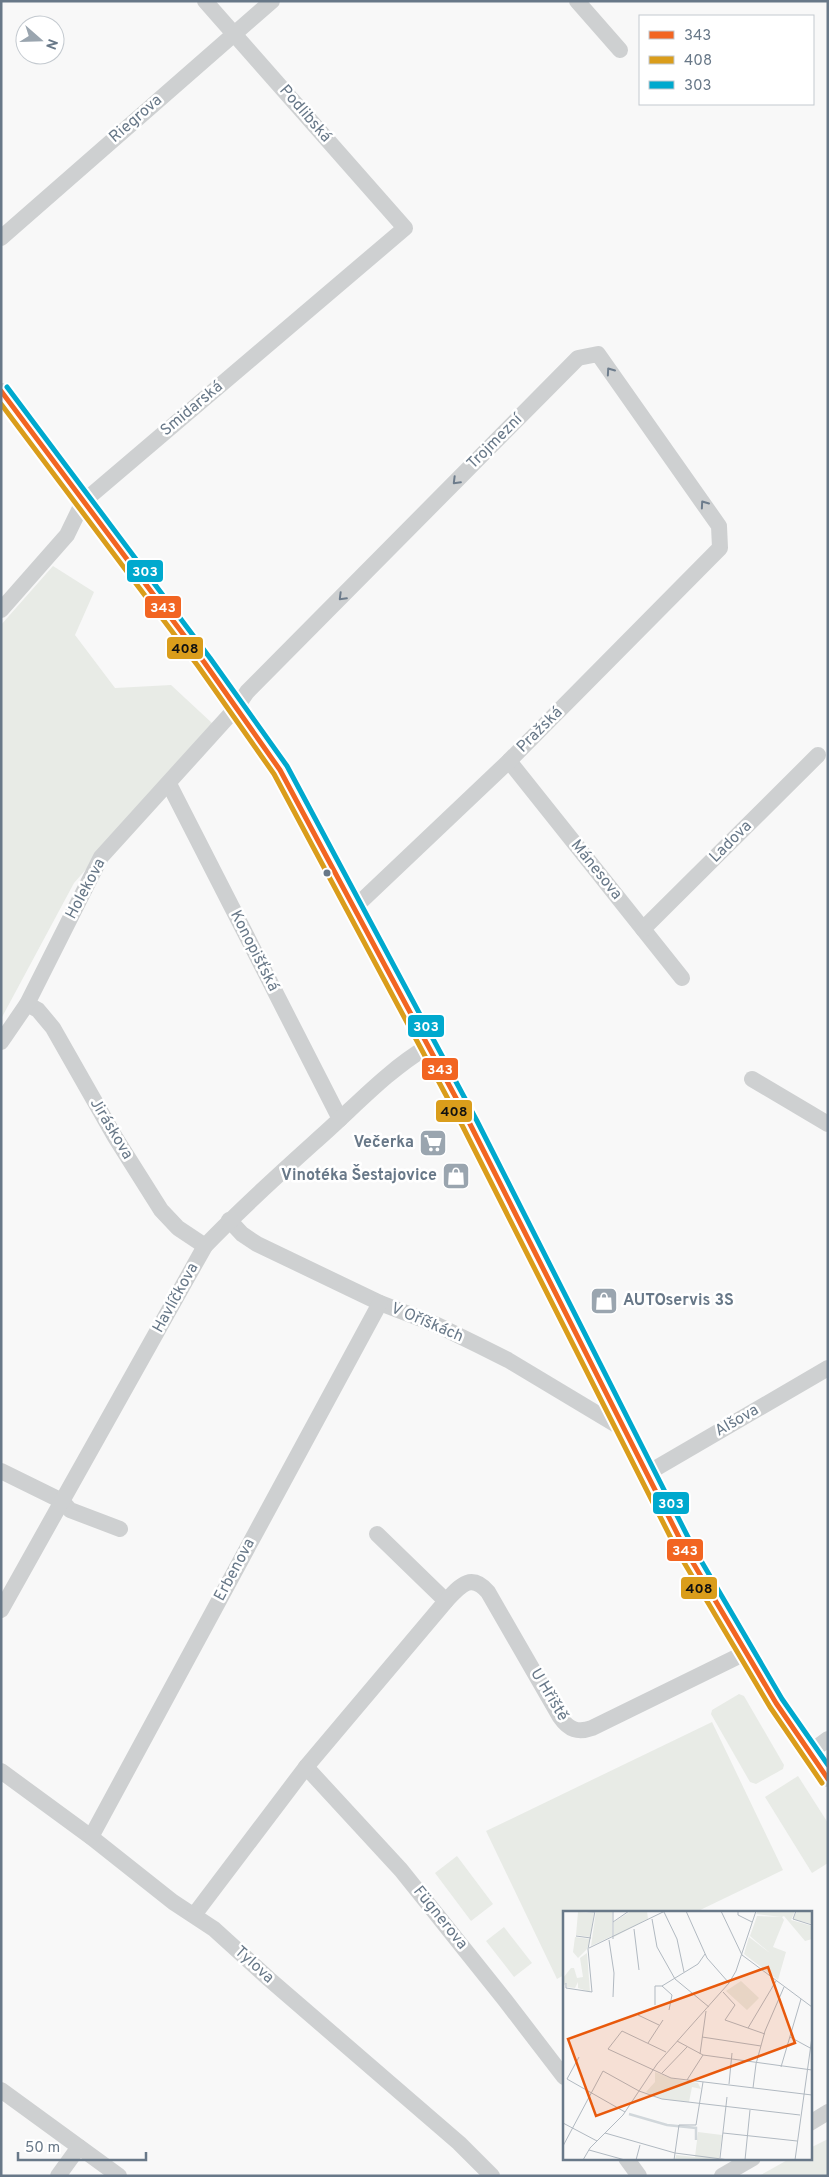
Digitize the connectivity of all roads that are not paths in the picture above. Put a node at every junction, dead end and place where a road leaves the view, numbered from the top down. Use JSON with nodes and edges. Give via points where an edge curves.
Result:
{"nodes":[{"id":1,"x":205,"y":1,"type":"edge"},
{"id":2,"x":272,"y":1,"type":"edge"},
{"id":3,"x":577,"y":1,"type":"edge"},
{"id":4,"x":234,"y":34,"type":"junction"},
{"id":5,"x":620,"y":50,"type":"dead end"},
{"id":6,"x":405,"y":228,"type":"joint"},
{"id":7,"x":1,"y":238,"type":"edge"},
{"id":8,"x":1,"y":391,"type":"edge"},
{"id":9,"x":83,"y":502,"type":"junction"},
{"id":10,"x":720,"y":548,"type":"joint"},
{"id":11,"x":1,"y":610,"type":"edge"},
{"id":12,"x":236,"y":708,"type":"junction"},
{"id":13,"x":818,"y":755,"type":"dead end"},
{"id":14,"x":509,"y":761,"type":"junction"},
{"id":15,"x":168,"y":784,"type":"junction"},
{"id":16,"x":354,"y":908,"type":"junction"},
{"id":17,"x":643,"y":930,"type":"junction"},
{"id":18,"x":682,"y":978,"type":"dead end"},
{"id":19,"x":27,"y":1004,"type":"junction"},
{"id":20,"x":1,"y":1042,"type":"edge"},
{"id":21,"x":427,"y":1048,"type":"junction"},
{"id":22,"x":752,"y":1079,"type":"dead end"},
{"id":23,"x":340,"y":1119,"type":"junction"},
{"id":24,"x":828,"y":1124,"type":"edge"},
{"id":25,"x":229,"y":1220,"type":"junction"},
{"id":26,"x":205,"y":1246,"type":"junction"},
{"id":27,"x":380,"y":1303,"type":"junction"},
{"id":28,"x":828,"y":1368,"type":"edge"},
{"id":29,"x":623,"y":1429,"type":"junction"},
{"id":30,"x":1,"y":1471,"type":"edge"},
{"id":31,"x":646,"y":1474,"type":"junction"},
{"id":32,"x":62,"y":1501,"type":"junction"},
{"id":33,"x":120,"y":1529,"type":"dead end"},
{"id":34,"x":377,"y":1534,"type":"dead end"},
{"id":35,"x":446,"y":1601,"type":"junction"},
{"id":36,"x":1,"y":1610,"type":"edge"},
{"id":37,"x":744,"y":1653,"type":"junction"},
{"id":38,"x":828,"y":1739,"type":"edge"},
{"id":39,"x":809,"y":1753,"type":"junction"},
{"id":40,"x":306,"y":1767,"type":"junction"},
{"id":41,"x":1,"y":1771,"type":"edge"},
{"id":42,"x":828,"y":1779,"type":"edge"},
{"id":43,"x":91,"y":1837,"type":"junction"},
{"id":44,"x":194,"y":1915,"type":"junction"},
{"id":45,"x":563,"y":2076,"type":"edge"},
{"id":46,"x":1,"y":2090,"type":"edge"},
{"id":47,"x":828,"y":2112,"type":"edge"},
{"id":48,"x":812,"y":2122,"type":"edge"},
{"id":49,"x":79,"y":2147,"type":"junction"},
{"id":50,"x":627,"y":2160,"type":"edge"},
{"id":51,"x":750,"y":2160,"type":"edge"},
{"id":52,"x":58,"y":2176,"type":"edge"},
{"id":53,"x":119,"y":2176,"type":"edge"},
{"id":54,"x":492,"y":2176,"type":"edge"},
{"id":55,"x":639,"y":2176,"type":"edge"},
{"id":56,"x":722,"y":2176,"type":"edge"}],
"edges":[{"from":1,"to":4,"type":"street","name":"Podlibská"},
{"from":2,"to":4,"type":"street","name":"Riegrova"},
{"from":3,"to":5,"type":"street"},
{"from":4,"to":6,"type":"street","name":"Podlibská"},
{"from":4,"to":7,"type":"street","name":"Riegrova"},
{"from":6,"to":9,"type":"street","name":"Smidarská"},
{"from":8,"to":9,"type":"street"},
{"from":9,"to":11,"type":"street","name":"Smidarská","via":[[67,535]]},
{"from":9,"to":12,"type":"street"},
{"from":10,"to":12,"type":"street","name":"Trojmezní","one_way":true,"via":[[719,526],[598,354],[578,358],[247,692]]},
{"from":10,"to":14,"type":"street","name":"Pražská"},
{"from":12,"to":15,"type":"street","name":"Holekova"},
{"from":12,"to":16,"type":"street","via":[[280,770]]},
{"from":13,"to":17,"type":"street","name":"Ladova"},
{"from":14,"to":16,"type":"street","name":"Pražská"},
{"from":14,"to":17,"type":"street","name":"Mánesova"},
{"from":15,"to":19,"type":"street","name":"Holekova","via":[[101,857]]},
{"from":15,"to":23,"type":"street","name":"Konopišťská"},
{"from":16,"to":21,"type":"street"},
{"from":17,"to":18,"type":"street","name":"Mánesova"},
{"from":19,"to":20,"type":"street","name":"Holekova"},
{"from":19,"to":26,"type":"street","name":"Jiráskova","via":[[42,1014],[53,1028],[161,1210],[178,1228]]},
{"from":21,"to":23,"type":"street","name":"Havlíčkova","via":[[408,1058]]},
{"from":21,"to":29,"type":"street","via":[[470,1124]]},
{"from":22,"to":24,"type":"street"},
{"from":23,"to":25,"type":"street","name":"Havlíčkova"},
{"from":25,"to":26,"type":"street","name":"Havlíčkova"},
{"from":25,"to":27,"type":"street","name":"V Oříškách","via":[[257,1244]]},
{"from":26,"to":32,"type":"street","name":"Havlíčkova"},
{"from":27,"to":29,"type":"street","name":"V Oříškách","via":[[437,1325],[508,1360]]},
{"from":27,"to":43,"type":"street","name":"Erbenova"},
{"from":28,"to":31,"type":"street","name":"Alšova"},
{"from":29,"to":31,"type":"street"},
{"from":30,"to":32,"type":"street"},
{"from":31,"to":37,"type":"street","via":[[694,1567]]},
{"from":32,"to":33,"type":"street","via":[[70,1510]]},
{"from":32,"to":36,"type":"street","name":"Havlíčkova"},
{"from":34,"to":35,"type":"street"},
{"from":35,"to":37,"type":"street","name":"U Hřiště","via":[[464,1583],[474,1582],[484,1587],[560,1717],[568,1727],[579,1731],[592,1728]]},
{"from":35,"to":40,"type":"street","name":"U Hřiště"},
{"from":37,"to":39,"type":"street"},
{"from":38,"to":39,"type":"street"},
{"from":39,"to":42,"type":"street"},
{"from":40,"to":44,"type":"street","name":"U Hřiště"},
{"from":40,"to":45,"type":"street","name":"Fügnerova","via":[[401,1870]]},
{"from":41,"to":43,"type":"street","name":"Tylova"},
{"from":43,"to":44,"type":"street","name":"Tylova"},
{"from":44,"to":54,"type":"street","name":"Tylova","via":[[367,2062]]},
{"from":46,"to":49,"type":"street"},
{"from":47,"to":48,"type":"street"},
{"from":49,"to":52,"type":"street"},
{"from":49,"to":53,"type":"street"},
{"from":50,"to":55,"type":"street"},
{"from":51,"to":56,"type":"street"}]}
